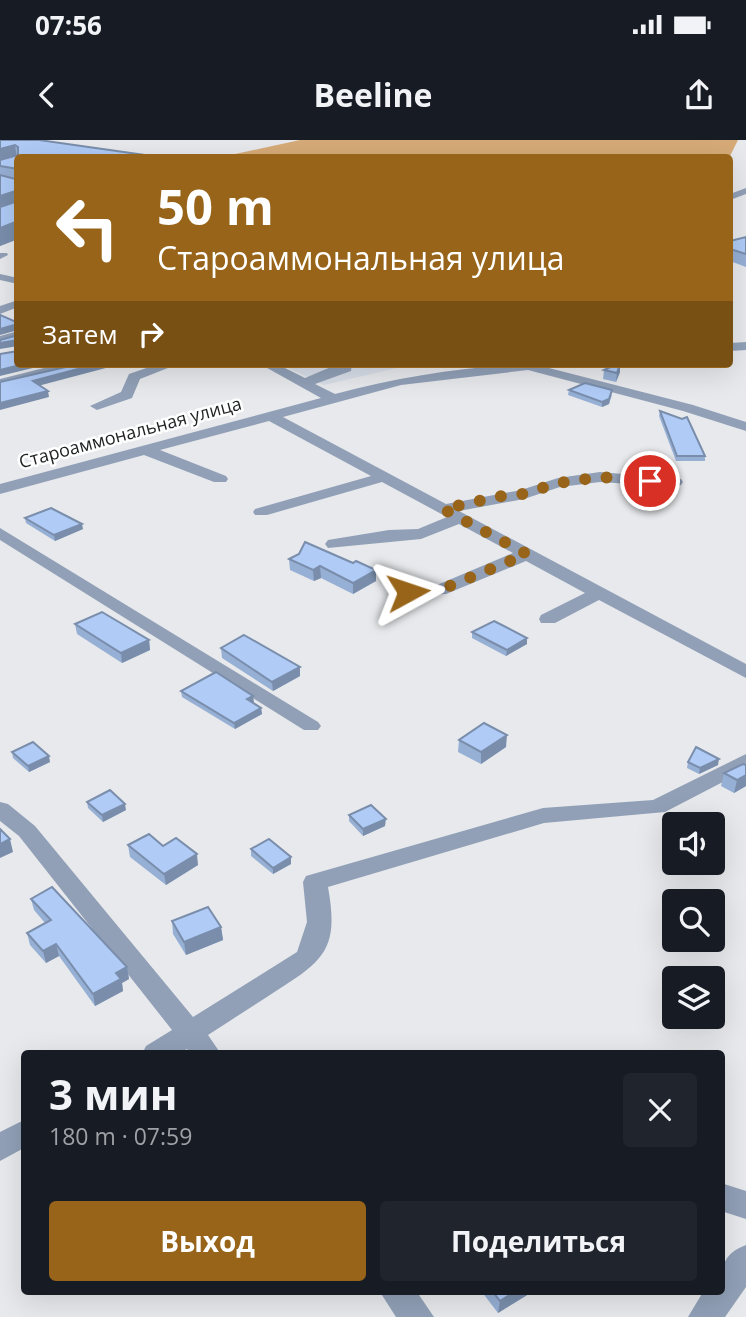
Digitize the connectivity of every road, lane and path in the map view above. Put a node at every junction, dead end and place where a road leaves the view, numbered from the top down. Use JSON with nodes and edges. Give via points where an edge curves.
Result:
{"nodes":[{"id":1,"x":60,"y":368,"type":"edge"},
{"id":2,"x":160,"y":368,"type":"edge"},
{"id":3,"x":275,"y":368,"type":"edge"},
{"id":4,"x":346,"y":368,"type":"edge"},
{"id":5,"x":512,"y":368,"type":"edge"},
{"id":6,"x":537,"y":368,"type":"edge"},
{"id":7,"x":0,"y":383,"type":"edge"},
{"id":8,"x":305,"y":383,"type":"junction"},
{"id":9,"x":334,"y":399,"type":"junction"},
{"id":10,"x":97,"y":406,"type":"dead end"},
{"id":11,"x":271,"y":416,"type":"junction"},
{"id":12,"x":746,"y":427,"type":"edge"},
{"id":13,"x":145,"y":450,"type":"junction"},
{"id":14,"x":384,"y":477,"type":"junction"},
{"id":15,"x":220,"y":479,"type":"dead end"},
{"id":16,"x":675,"y":482,"type":"dead end"},
{"id":17,"x":0,"y":489,"type":"edge"},
{"id":18,"x":443,"y":509,"type":"junction"},
{"id":19,"x":261,"y":512,"type":"dead end"},
{"id":20,"x":460,"y":518,"type":"junction"},
{"id":21,"x":0,"y":533,"type":"edge"},
{"id":22,"x":334,"y":544,"type":"dead end"},
{"id":23,"x":527,"y":554,"type":"junction"},
{"id":24,"x":408,"y":592,"type":"dead end"},
{"id":25,"x":598,"y":593,"type":"junction"},
{"id":26,"x":548,"y":619,"type":"dead end"},
{"id":27,"x":746,"y":672,"type":"edge"},
{"id":28,"x":311,"y":726,"type":"dead end"},
{"id":29,"x":746,"y":761,"type":"edge"},
{"id":30,"x":0,"y":809,"type":"edge"},
{"id":31,"x":198,"y":1043,"type":"edge"},
{"id":32,"x":171,"y":1050,"type":"edge"},
{"id":33,"x":21,"y":1135,"type":"edge"},
{"id":34,"x":0,"y":1148,"type":"edge"},
{"id":35,"x":725,"y":1198,"type":"edge"},
{"id":36,"x":746,"y":1205,"type":"edge"},
{"id":37,"x":746,"y":1260,"type":"edge"},
{"id":38,"x":725,"y":1289,"type":"edge"},
{"id":39,"x":399,"y":1295,"type":"edge"},
{"id":40,"x":721,"y":1295,"type":"edge"},
{"id":41,"x":417,"y":1317,"type":"edge"},
{"id":42,"x":705,"y":1317,"type":"edge"}],
"edges":[{"from":1,"to":7,"type":"street"},
{"from":2,"to":10,"type":"street","via":[[134,377],[127,395]]},
{"from":3,"to":8,"type":"street"},
{"from":4,"to":8,"type":"street"},
{"from":5,"to":9,"type":"street","name":"Староаммональная улица","via":[[400,381]]},
{"from":6,"to":12,"type":"street"},
{"from":8,"to":9,"type":"street"},
{"from":9,"to":11,"type":"street","name":"Староаммональная улица"},
{"from":11,"to":13,"type":"street","name":"Староаммональная улица"},
{"from":11,"to":14,"type":"street","name":"Староаммональная улица"},
{"from":13,"to":15,"type":"street"},
{"from":13,"to":17,"type":"street","name":"Староаммональная улица"},
{"from":14,"to":18,"type":"street","name":"Староаммональная улица"},
{"from":14,"to":19,"type":"street"},
{"from":16,"to":18,"type":"street","via":[[600,477]]},
{"from":18,"to":20,"type":"street","name":"Староаммональная улица"},
{"from":20,"to":22,"type":"street","via":[[421,534]]},
{"from":20,"to":23,"type":"street","name":"Староаммональная улица"},
{"from":21,"to":28,"type":"street"},
{"from":23,"to":24,"type":"street","via":[[440,590]]},
{"from":23,"to":25,"type":"street","name":"Староаммональная улица"},
{"from":25,"to":26,"type":"street"},
{"from":25,"to":27,"type":"street","name":"Староаммональная улица"},
{"from":29,"to":31,"type":"street","via":[[657,807],[542,816],[315,882],[321,916],[319,938],[306,959]]},
{"from":30,"to":31,"type":"street","via":[[27,831]]},
{"from":31,"to":32,"type":"street"},
{"from":33,"to":34,"type":"street"},
{"from":35,"to":36,"type":"street"},
{"from":37,"to":38,"type":"street"},
{"from":39,"to":41,"type":"street"},
{"from":40,"to":42,"type":"street"}]}
